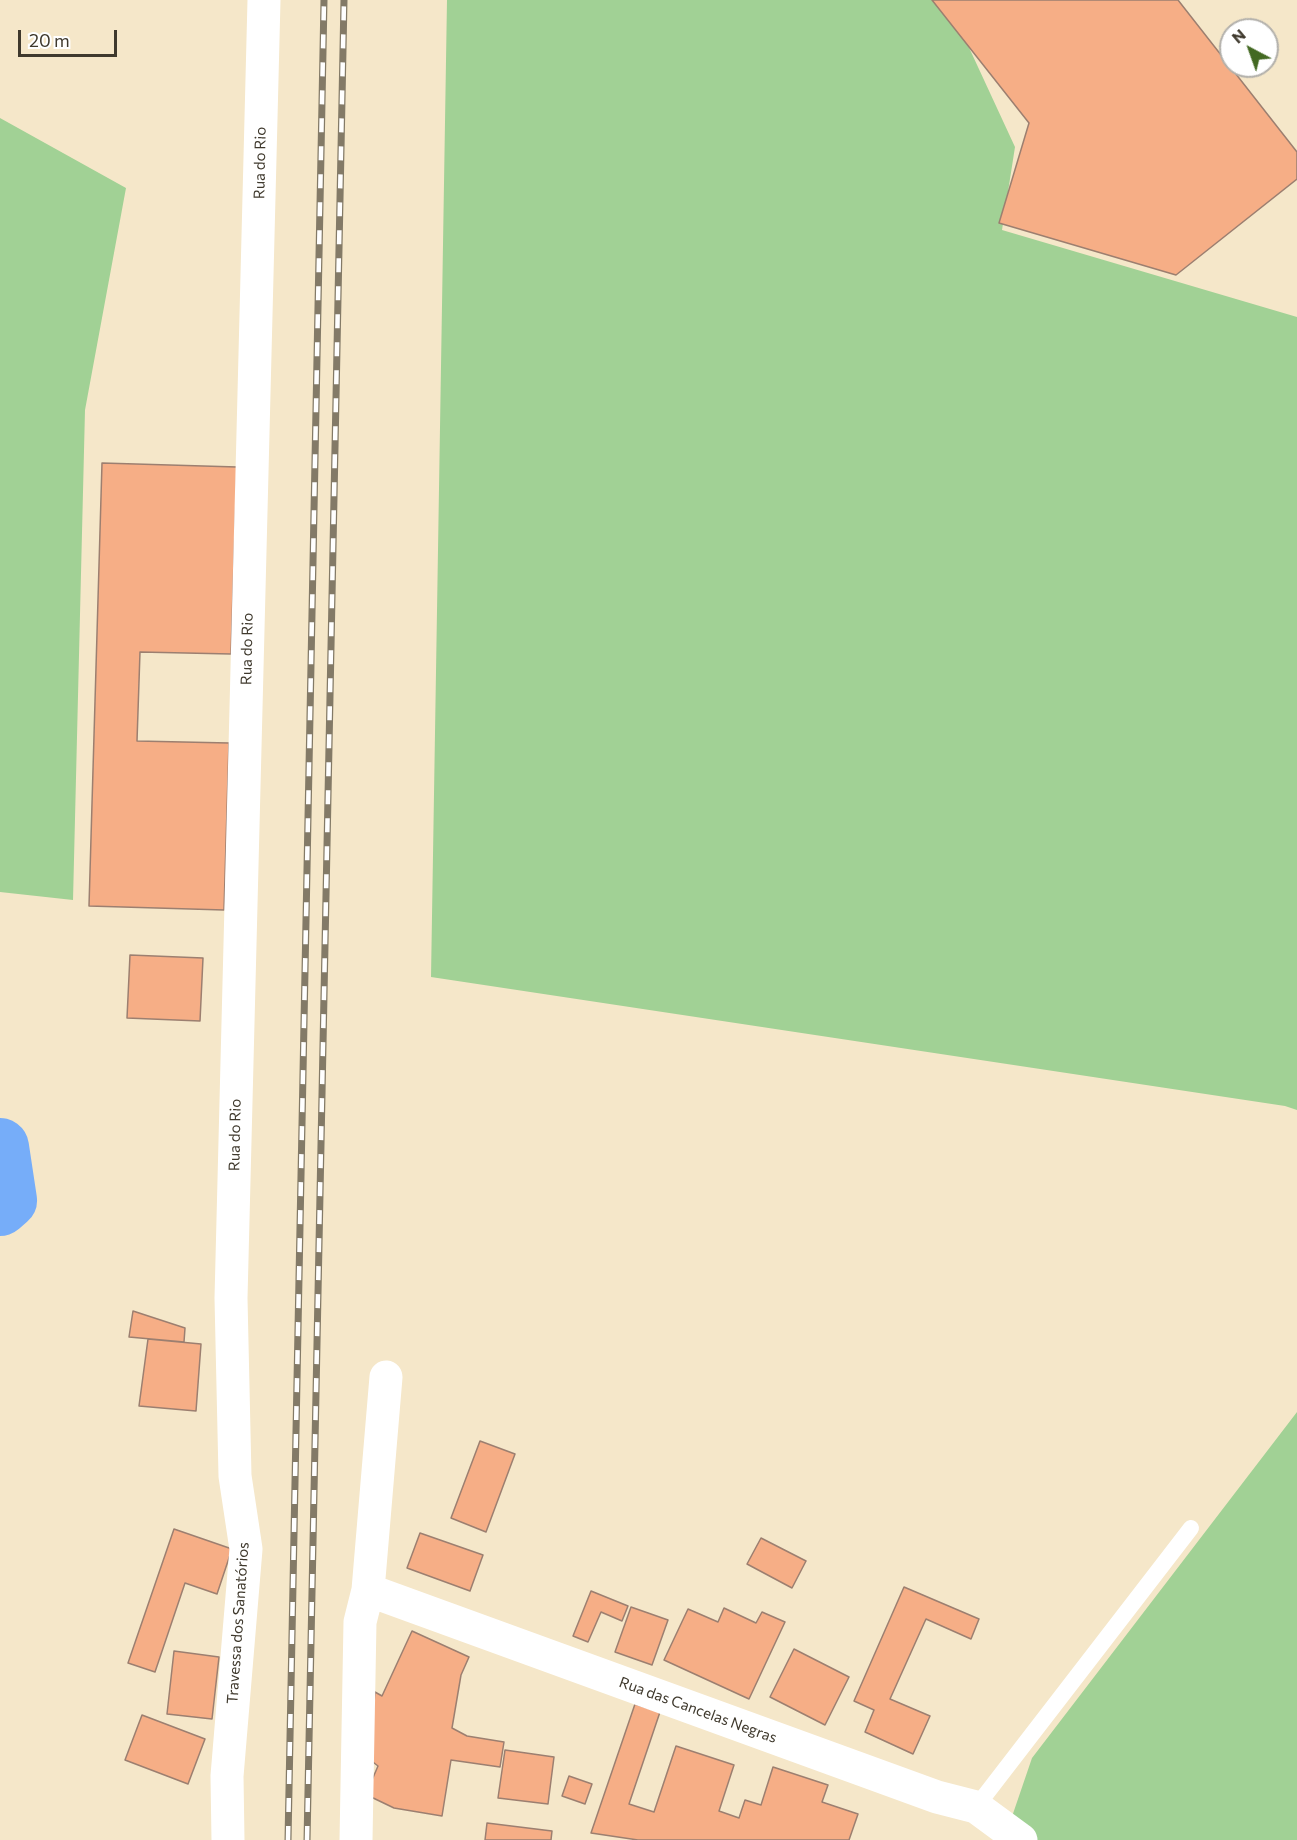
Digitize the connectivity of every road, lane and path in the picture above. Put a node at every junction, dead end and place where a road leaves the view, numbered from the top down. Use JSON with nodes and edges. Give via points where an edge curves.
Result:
{"nodes":[{"id":1,"x":264,"y":0,"type":"edge"},
{"id":2,"x":231,"y":1298,"type":"joint"},
{"id":3,"x":386,"y":1377,"type":"dead end"},
{"id":4,"x":1191,"y":1528,"type":"dead end"},
{"id":5,"x":368,"y":1590,"type":"junction"},
{"id":6,"x":976,"y":1807,"type":"junction"},
{"id":7,"x":228,"y":1840,"type":"edge"},
{"id":8,"x":356,"y":1840,"type":"edge"},
{"id":9,"x":1021,"y":1840,"type":"edge"}],
"edges":[{"from":1,"to":2,"type":"street","name":"Rua do Rio"},
{"from":2,"to":7,"type":"street","name":"Travessa dos Sanatórios","via":[[236,1476],[246,1549],[227,1776]]},
{"from":3,"to":5,"type":"street"},
{"from":4,"to":6,"type":"lane"},
{"from":5,"to":6,"type":"street","name":"Rua das Cancelas Negras","via":[[937,1797]]},
{"from":5,"to":8,"type":"street","via":[[360,1622]]},
{"from":6,"to":9,"type":"street","name":"Rua das Cancelas Negras"}]}
